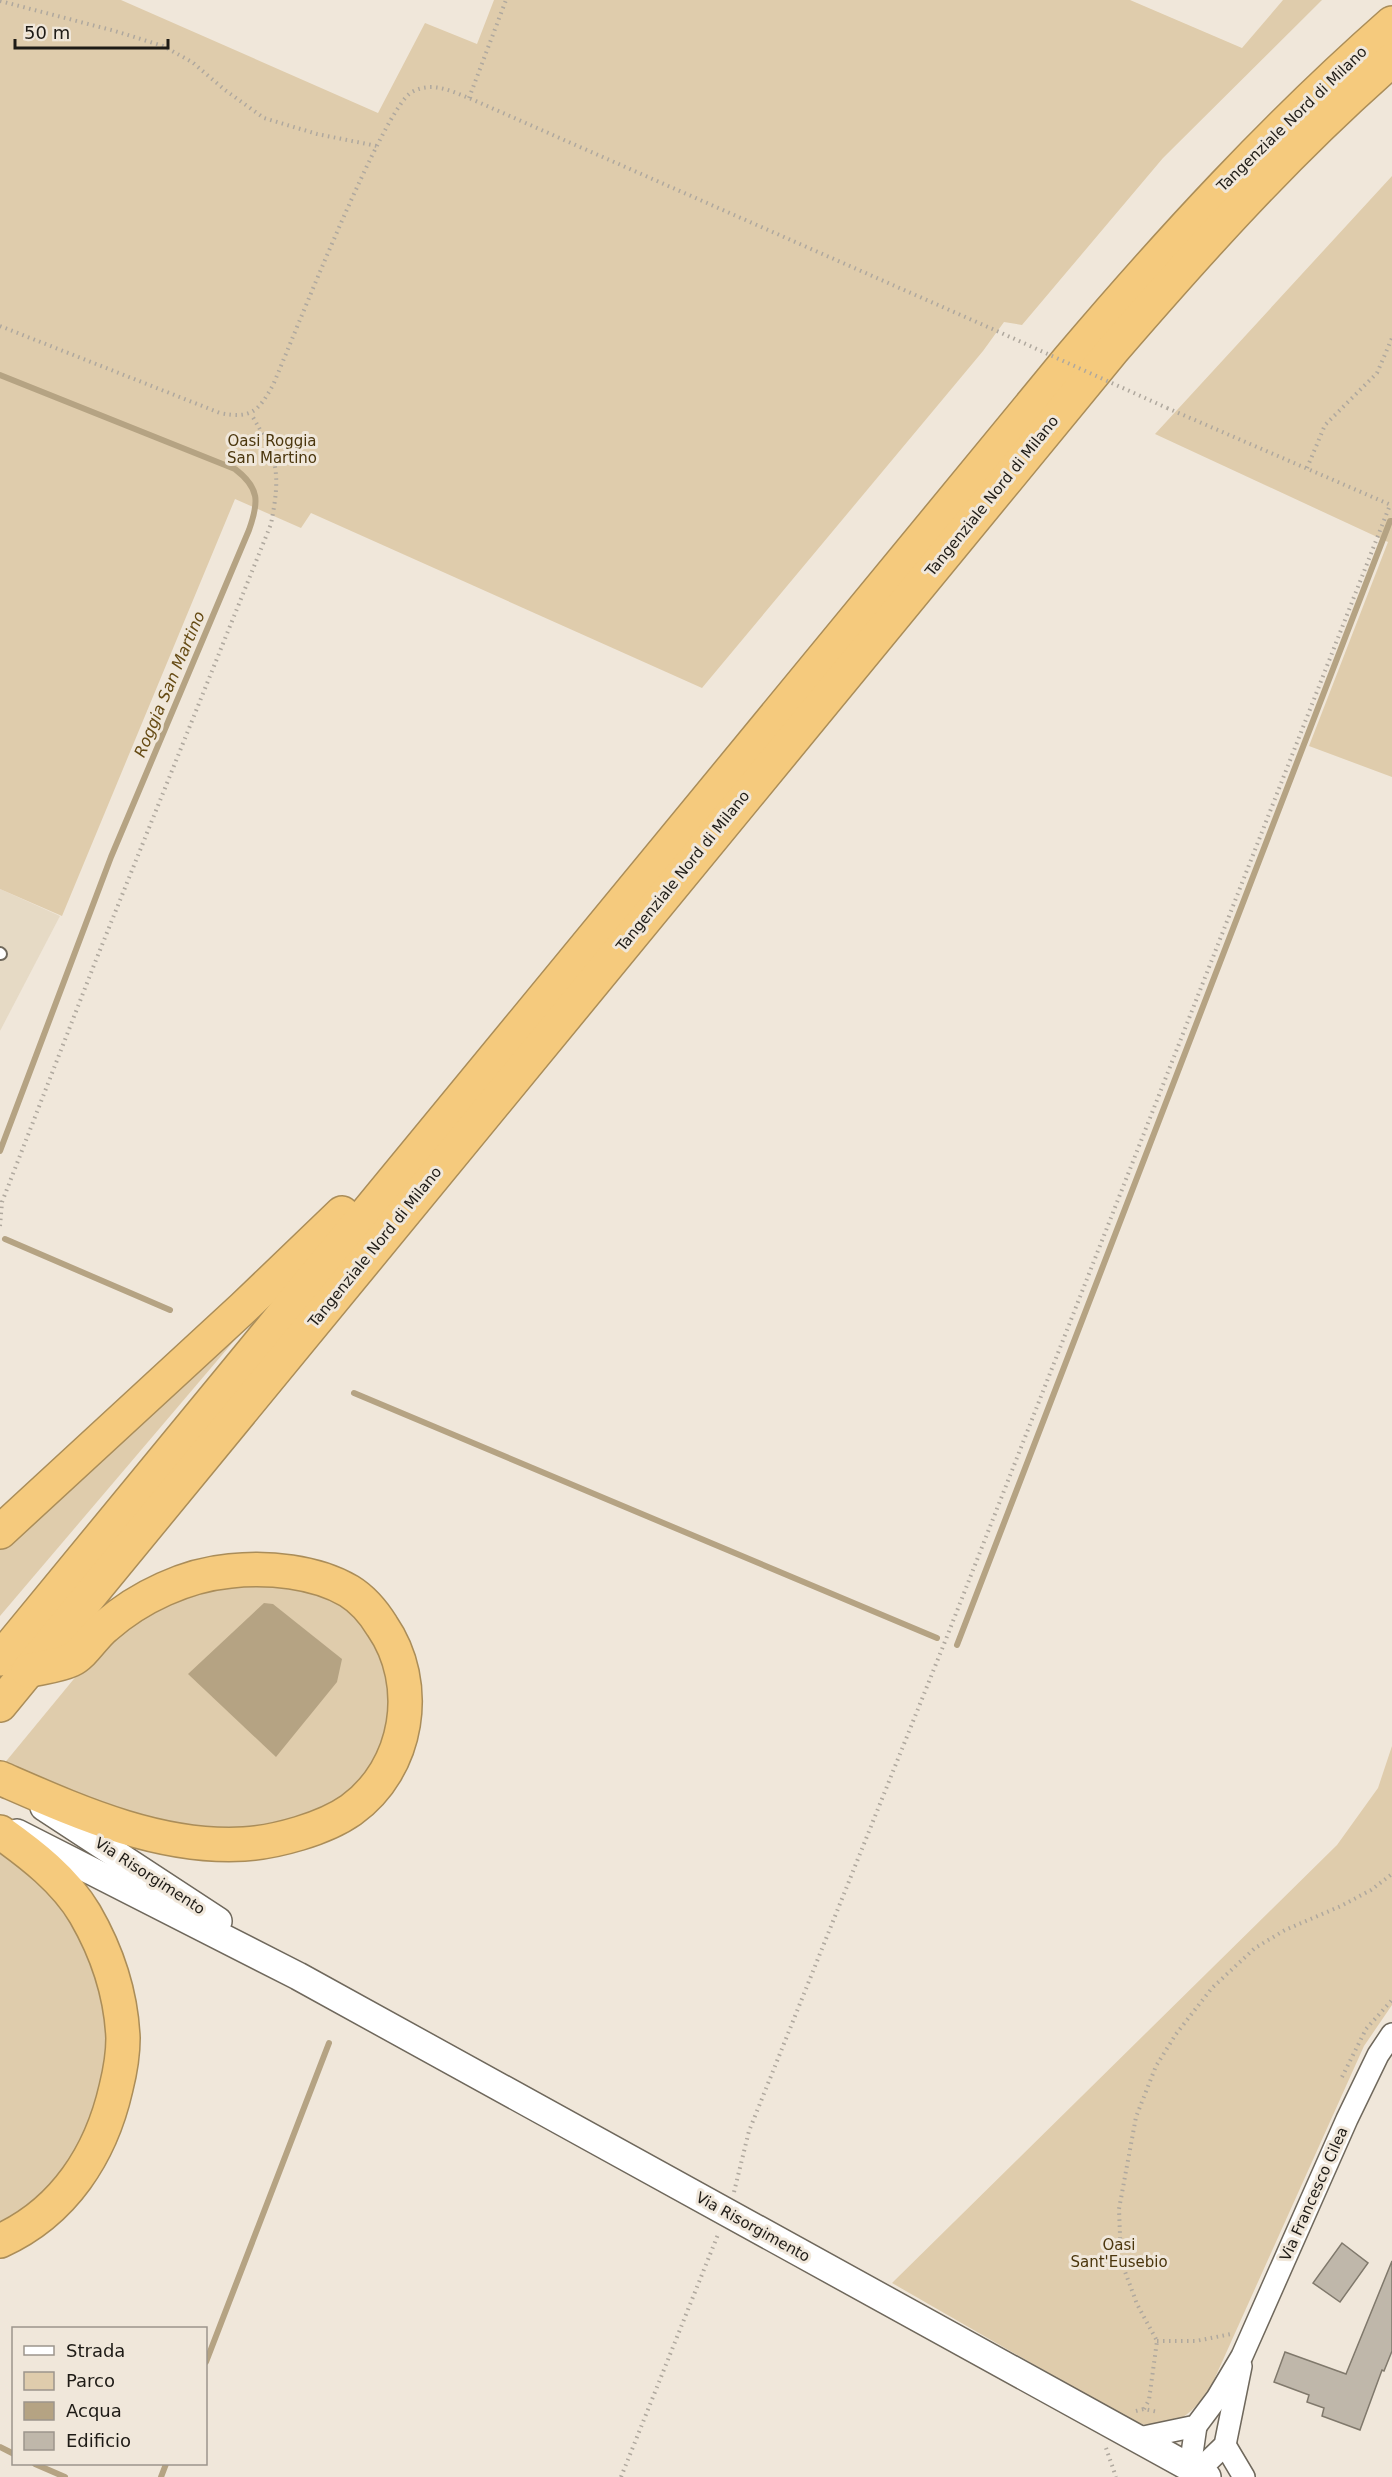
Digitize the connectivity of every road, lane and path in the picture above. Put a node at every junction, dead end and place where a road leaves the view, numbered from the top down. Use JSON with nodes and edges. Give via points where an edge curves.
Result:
{"nodes":[{"id":1,"x":506,"y":0,"type":"edge"},
{"id":2,"x":0,"y":1,"type":"edge"},
{"id":3,"x":1392,"y":23,"type":"edge"},
{"id":4,"x":1392,"y":60,"type":"edge"},
{"id":5,"x":469,"y":98,"type":"junction"},
{"id":6,"x":377,"y":146,"type":"junction"},
{"id":7,"x":0,"y":326,"type":"edge"},
{"id":8,"x":1392,"y":338,"type":"edge"},
{"id":9,"x":251,"y":414,"type":"junction"},
{"id":10,"x":1307,"y":468,"type":"junction"},
{"id":11,"x":1391,"y":505,"type":"edge"},
{"id":12,"x":684,"y":825,"type":"junction"},
{"id":13,"x":0,"y":1226,"type":"edge"},
{"id":14,"x":0,"y":1532,"type":"edge"},
{"id":15,"x":14,"y":1665,"type":"edge"},
{"id":16,"x":0,"y":1705,"type":"edge"},
{"id":17,"x":0,"y":1778,"type":"edge"},
{"id":18,"x":0,"y":1825,"type":"edge"},
{"id":19,"x":0,"y":1832,"type":"edge"},
{"id":20,"x":1392,"y":1874,"type":"edge"},
{"id":21,"x":298,"y":1976,"type":"junction"},
{"id":22,"x":1392,"y":2034,"type":"edge"},
{"id":23,"x":726,"y":2212,"type":"junction"},
{"id":24,"x":0,"y":2241,"type":"edge"},
{"id":25,"x":1231,"y":2334,"type":"dead end"},
{"id":26,"x":1157,"y":2341,"type":"junction"},
{"id":27,"x":1242,"y":2356,"type":"junction"},
{"id":28,"x":1144,"y":2409,"type":"dead end"},
{"id":29,"x":1196,"y":2426,"type":"junction"},
{"id":30,"x":1139,"y":2438,"type":"junction"},
{"id":31,"x":1225,"y":2445,"type":"junction"},
{"id":32,"x":1198,"y":2472,"type":"edge"},
{"id":33,"x":621,"y":2477,"type":"edge"},
{"id":34,"x":1244,"y":2477,"type":"edge"}],
"edges":[{"from":1,"to":5,"type":"path"},
{"from":2,"to":6,"type":"path","via":[[163,46],[192,62],[264,118],[316,134]]},
{"from":3,"to":12,"type":"highway","name":"Tangenziale Nord di Milano","via":[[1275,132],[1146,269]]},
{"from":4,"to":15,"type":"highway","name":"Tangenziale Nord di Milano","via":[[1258,189],[1112,351]]},
{"from":5,"to":6,"type":"path","via":[[439,87],[411,92],[402,99]]},
{"from":5,"to":10,"type":"path","bridge":true},
{"from":6,"to":9,"type":"path","via":[[273,385]]},
{"from":7,"to":9,"type":"path","via":[[220,413]]},
{"from":8,"to":10,"type":"path","via":[[1377,373],[1325,425]]},
{"from":9,"to":13,"type":"path","via":[[269,444],[278,477],[271,524],[2,1202]]},
{"from":10,"to":11,"type":"path"},
{"from":11,"to":23,"type":"path","via":[[749,2131]]},
{"from":12,"to":14,"type":"highway","via":[[579,928],[349,1205],[251,1301]]},
{"from":12,"to":15,"type":"highway","name":"Tangenziale Nord di Milano"},
{"from":15,"to":16,"type":"highway","name":"Tangenziale Nord di Milano"},
{"from":15,"to":17,"type":"highway","via":[[73,1660],[119,1615],[181,1583],[229,1571],[281,1571],[329,1581],[350,1592],[376,1616],[401,1662],[405,1716],[396,1752],[375,1786],[350,1811],[298,1833],[244,1844],[175,1839],[92,1817]]},
{"from":17,"to":21,"type":"street","name":"Via Risorgimento"},
{"from":18,"to":21,"type":"street","name":"Via Risorgimento"},
{"from":19,"to":24,"type":"highway","via":[[46,1869],[84,1911],[103,1947],[114,1980],[123,2040],[112,2104],[89,2162],[51,2207],[28,2227]]},
{"from":20,"to":26,"type":"path","via":[[1371,1890],[1255,1948],[1212,1988],[1156,2066],[1136,2117],[1119,2209],[1122,2261],[1137,2304]]},
{"from":21,"to":23,"type":"street","name":"Via Risorgimento"},
{"from":22,"to":27,"type":"street","name":"Via Francesco Cilea","via":[[1347,2119]]},
{"from":23,"to":30,"type":"street","name":"Via Risorgimento"},
{"from":23,"to":33,"type":"path"},
{"from":25,"to":26,"type":"path","via":[[1196,2341]]},
{"from":26,"to":28,"type":"path","via":[[1149,2400]]},
{"from":27,"to":29,"type":"street","name":"Via Francesco Cilea"},
{"from":27,"to":31,"type":"street","name":"Via Francesco Cilea"},
{"from":29,"to":30,"type":"street"},
{"from":29,"to":32,"type":"street","name":"Via Francesco Cilea"},
{"from":30,"to":32,"type":"street","name":"Via Risorgimento"},
{"from":31,"to":32,"type":"street"},
{"from":31,"to":34,"type":"street"}]}
